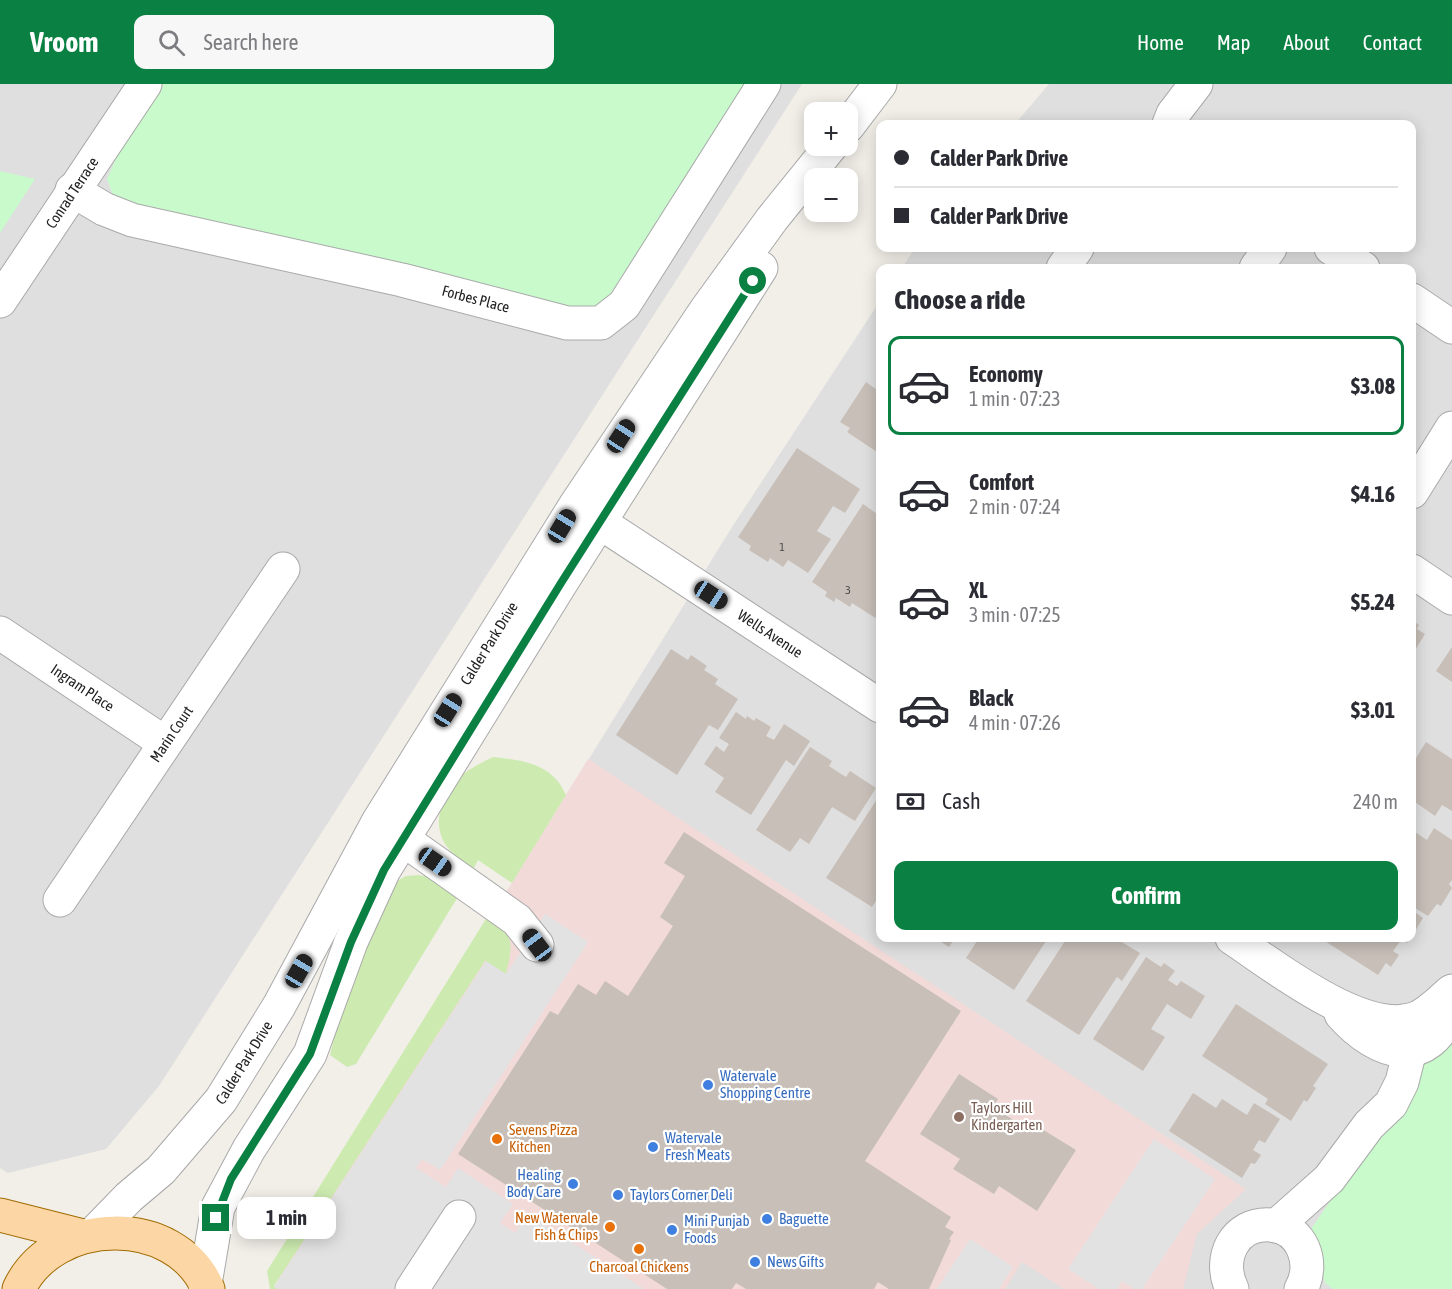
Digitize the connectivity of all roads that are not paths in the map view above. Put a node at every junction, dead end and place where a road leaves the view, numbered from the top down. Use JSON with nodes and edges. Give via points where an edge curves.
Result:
{"nodes":[{"id":1,"x":145,"y":84,"type":"edge"},
{"id":2,"x":764,"y":84,"type":"edge"},
{"id":3,"x":1196,"y":84,"type":"edge"},
{"id":4,"x":1171,"y":120,"type":"edge"},
{"id":5,"x":823,"y":156,"type":"edge"},
{"id":6,"x":72,"y":190,"type":"junction"},
{"id":7,"x":804,"y":199,"type":"edge"},
{"id":8,"x":1337,"y":252,"type":"edge"},
{"id":9,"x":1357,"y":264,"type":"edge"},
{"id":10,"x":0,"y":301,"type":"edge"},
{"id":11,"x":1416,"y":303,"type":"edge"},
{"id":12,"x":1452,"y":327,"type":"edge"},
{"id":13,"x":1452,"y":428,"type":"edge"},
{"id":14,"x":1416,"y":486,"type":"edge"},
{"id":15,"x":588,"y":514,"type":"junction"},
{"id":16,"x":283,"y":568,"type":"dead end"},
{"id":17,"x":1416,"y":574,"type":"edge"},
{"id":18,"x":1452,"y":598,"type":"edge"},
{"id":19,"x":0,"y":633,"type":"edge"},
{"id":20,"x":876,"y":703,"type":"edge"},
{"id":21,"x":165,"y":743,"type":"junction"},
{"id":22,"x":391,"y":831,"type":"junction"},
{"id":23,"x":60,"y":900,"type":"dead end"},
{"id":24,"x":1238,"y":942,"type":"edge"},
{"id":25,"x":537,"y":945,"type":"dead end"},
{"id":26,"x":1452,"y":991,"type":"edge"},
{"id":27,"x":1452,"y":1008,"type":"edge"},
{"id":28,"x":1401,"y":1040,"type":"junction"},
{"id":29,"x":1329,"y":1179,"type":"junction"},
{"id":30,"x":0,"y":1215,"type":"edge"},
{"id":31,"x":459,"y":1217,"type":"dead end"},
{"id":32,"x":1276,"y":1226,"type":"junction"},
{"id":33,"x":89,"y":1235,"type":"junction"},
{"id":34,"x":1306,"y":1277,"type":"edge"},
{"id":35,"x":207,"y":1286,"type":"edge"},
{"id":36,"x":1228,"y":1286,"type":"edge"},
{"id":37,"x":19,"y":1289,"type":"edge"},
{"id":38,"x":412,"y":1289,"type":"edge"}],
"edges":[{"from":1,"to":6,"type":"street","name":"Conrad Terrace"},
{"from":2,"to":6,"type":"street","name":"Forbes Place","via":[[624,305],[601,323],[567,323],[402,280],[132,220]]},
{"from":3,"to":4,"type":"street"},
{"from":5,"to":15,"type":"street","name":"Calder Park Drive","via":[[706,310]]},
{"from":6,"to":10,"type":"street","name":"Conrad Terrace"},
{"from":7,"to":15,"type":"street","name":"Calder Park Drive"},
{"from":8,"to":9,"type":"street"},
{"from":11,"to":12,"type":"street"},
{"from":13,"to":14,"type":"street"},
{"from":15,"to":20,"type":"street","name":"Wells Avenue"},
{"from":15,"to":22,"type":"street","name":"Calder Park Drive"},
{"from":16,"to":21,"type":"street","name":"Marin Court"},
{"from":17,"to":18,"type":"street"},
{"from":19,"to":21,"type":"street","name":"Ingram Place"},
{"from":21,"to":23,"type":"street","name":"Marin Court"},
{"from":22,"to":25,"type":"street","via":[[517,920]]},
{"from":22,"to":33,"type":"street","name":"Calder Park Drive","via":[[221,1100],[161,1170]]},
{"from":22,"to":35,"type":"street","name":"Calder Park Drive","via":[[384,870],[367,903],[310,1054],[249,1149],[218,1207]]},
{"from":24,"to":28,"type":"street","via":[[1330,1002],[1374,1019]]},
{"from":26,"to":28,"type":"street","via":[[1419,1017]]},
{"from":27,"to":28,"type":"street","via":[[1435,1040],[1416,1051]]},
{"from":28,"to":29,"type":"street","via":[[1369,1125]]},
{"from":29,"to":32,"type":"street"},
{"from":29,"to":34,"type":"street"},
{"from":30,"to":33,"type":"main road"},
{"from":31,"to":38,"type":"street"},
{"from":32,"to":34,"type":"street","via":[[1298,1239]]},
{"from":32,"to":36,"type":"street","via":[[1256,1226],[1233,1241],[1225,1266]]},
{"from":33,"to":35,"type":"main road","via":[[120,1232],[146,1237],[189,1263]]},
{"from":33,"to":37,"type":"main road","via":[[59,1246],[38,1262]]}]}
